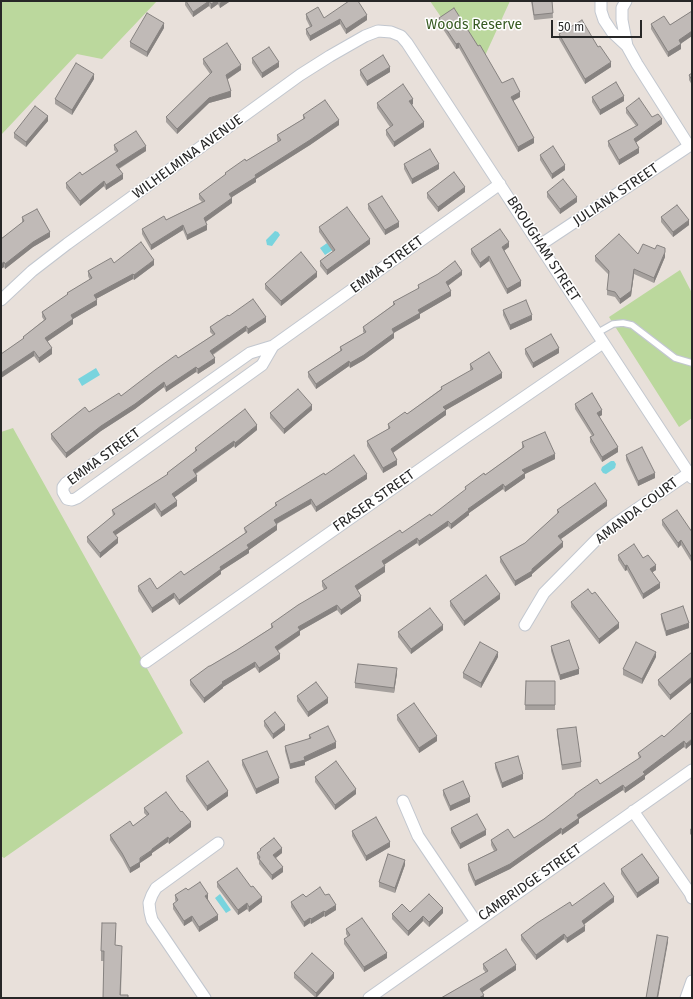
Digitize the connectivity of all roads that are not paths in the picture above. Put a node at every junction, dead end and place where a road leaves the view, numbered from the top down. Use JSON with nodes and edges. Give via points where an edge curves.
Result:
{"nodes":[{"id":1,"x":600,"y":1,"type":"edge"},
{"id":2,"x":626,"y":1,"type":"edge"},
{"id":3,"x":385,"y":31,"type":"joint"},
{"id":4,"x":627,"y":46,"type":"junction"},
{"id":5,"x":690,"y":145,"type":"edge"},
{"id":6,"x":500,"y":184,"type":"junction"},
{"id":7,"x":540,"y":245,"type":"junction"},
{"id":8,"x":1,"y":300,"type":"edge"},
{"id":9,"x":600,"y":338,"type":"junction"},
{"id":10,"x":273,"y":346,"type":"junction"},
{"id":11,"x":692,"y":363,"type":"edge"},
{"id":12,"x":691,"y":475,"type":"edge"},
{"id":13,"x":525,"y":625,"type":"dead end"},
{"id":14,"x":146,"y":662,"type":"dead end"},
{"id":15,"x":692,"y":770,"type":"edge"},
{"id":16,"x":402,"y":801,"type":"dead end"},
{"id":17,"x":633,"y":811,"type":"junction"},
{"id":18,"x":218,"y":843,"type":"dead end"},
{"id":19,"x":692,"y":898,"type":"edge"},
{"id":20,"x":476,"y":922,"type":"junction"},
{"id":21,"x":692,"y":981,"type":"edge"},
{"id":22,"x":205,"y":998,"type":"edge"},
{"id":23,"x":369,"y":998,"type":"edge"},
{"id":24,"x":686,"y":998,"type":"edge"}],
"edges":[{"from":1,"to":4,"type":"street","via":[[604,20]]},
{"from":2,"to":4,"type":"street","via":[[622,8],[622,20]]},
{"from":3,"to":6,"type":"street","name":"BROUGHAM STREET","via":[[397,34],[407,43]]},
{"from":3,"to":8,"type":"street","name":"WILHELMINA AVENUE","via":[[358,39],[300,75],[67,244],[32,271]]},
{"from":4,"to":5,"type":"street"},
{"from":5,"to":7,"type":"street","name":"JULIANA STREET"},
{"from":6,"to":7,"type":"street","name":"BROUGHAM STREET"},
{"from":6,"to":10,"type":"street","name":"EMMA STREET"},
{"from":7,"to":9,"type":"street","name":"BROUGHAM STREET"},
{"from":9,"to":11,"type":"lane","via":[[613,324],[632,325],[675,358]]},
{"from":9,"to":12,"type":"street","name":"BROUGHAM STREET"},
{"from":9,"to":14,"type":"street","name":"FRASER STREET","via":[[466,437]]},
{"from":10,"to":10,"type":"street","name":"EMMA STREET","via":[[262,364],[77,498],[67,499],[62,492],[66,483],[250,353]]},
{"from":12,"to":13,"type":"street","name":"AMANDA COURT","via":[[599,537],[544,593]]},
{"from":15,"to":17,"type":"street","name":"CAMBRIDGE STREET"},
{"from":16,"to":20,"type":"street","via":[[418,836]]},
{"from":17,"to":19,"type":"street"},
{"from":17,"to":20,"type":"street","name":"CAMBRIDGE STREET"},
{"from":18,"to":22,"type":"street","via":[[156,888],[149,903],[152,920]]},
{"from":20,"to":23,"type":"street","name":"CAMBRIDGE STREET"},
{"from":21,"to":24,"type":"street"}]}
